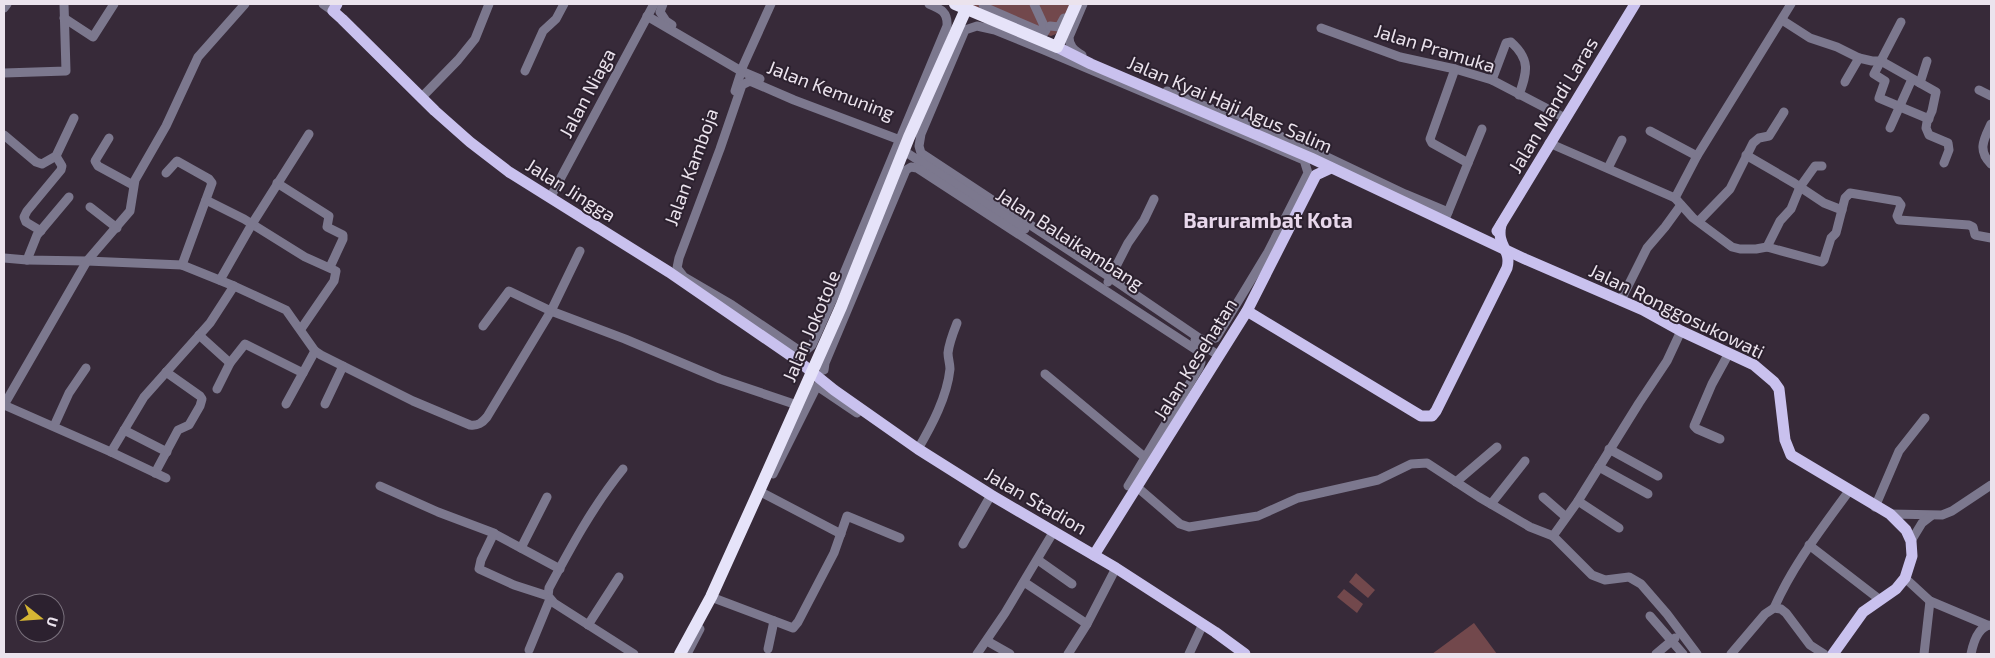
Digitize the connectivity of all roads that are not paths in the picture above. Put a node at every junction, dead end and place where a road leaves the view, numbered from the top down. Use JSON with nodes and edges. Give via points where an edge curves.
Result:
{"nodes":[{"id":1,"x":7,"y":4,"type":"edge"},
{"id":2,"x":64,"y":4,"type":"edge"},
{"id":3,"x":114,"y":4,"type":"edge"},
{"id":4,"x":245,"y":4,"type":"edge"},
{"id":5,"x":324,"y":4,"type":"edge"},
{"id":6,"x":489,"y":4,"type":"edge"},
{"id":7,"x":564,"y":4,"type":"edge"},
{"id":8,"x":654,"y":4,"type":"edge"},
{"id":9,"x":664,"y":4,"type":"edge"},
{"id":10,"x":771,"y":4,"type":"edge"},
{"id":11,"x":930,"y":4,"type":"edge"},
{"id":12,"x":983,"y":4,"type":"edge"},
{"id":13,"x":1034,"y":4,"type":"edge"},
{"id":14,"x":1070,"y":4,"type":"edge"},
{"id":15,"x":1076,"y":4,"type":"edge"},
{"id":16,"x":1083,"y":4,"type":"edge"},
{"id":17,"x":1635,"y":4,"type":"edge"},
{"id":18,"x":1791,"y":4,"type":"edge"},
{"id":19,"x":960,"y":6,"type":"edge"},
{"id":20,"x":335,"y":7,"type":"edge"},
{"id":21,"x":4,"y":8,"type":"edge"},
{"id":22,"x":647,"y":16,"type":"junction"},
{"id":23,"x":64,"y":18,"type":"junction"},
{"id":24,"x":1782,"y":20,"type":"junction"},
{"id":25,"x":1901,"y":22,"type":"dead end"},
{"id":26,"x":1050,"y":26,"type":"dead end"},
{"id":27,"x":1321,"y":28,"type":"dead end"},
{"id":28,"x":1057,"y":47,"type":"junction"},
{"id":29,"x":1859,"y":58,"type":"junction"},
{"id":30,"x":1881,"y":61,"type":"junction"},
{"id":31,"x":1927,"y":61,"type":"dead end"},
{"id":32,"x":1455,"y":68,"type":"junction"},
{"id":33,"x":742,"y":69,"type":"junction"},
{"id":34,"x":525,"y":71,"type":"dead end"},
{"id":35,"x":4,"y":73,"type":"edge"},
{"id":36,"x":1492,"y":80,"type":"junction"},
{"id":37,"x":1916,"y":81,"type":"junction"},
{"id":38,"x":1845,"y":82,"type":"dead end"},
{"id":39,"x":1979,"y":90,"type":"dead end"},
{"id":40,"x":1519,"y":95,"type":"junction"},
{"id":41,"x":1991,"y":96,"type":"edge"},
{"id":42,"x":421,"y":98,"type":"junction"},
{"id":43,"x":1900,"y":106,"type":"junction"},
{"id":44,"x":1784,"y":112,"type":"dead end"},
{"id":45,"x":74,"y":118,"type":"dead end"},
{"id":46,"x":1564,"y":118,"type":"junction"},
{"id":47,"x":1929,"y":119,"type":"junction"},
{"id":48,"x":1991,"y":124,"type":"edge"},
{"id":49,"x":1890,"y":128,"type":"dead end"},
{"id":50,"x":1482,"y":129,"type":"dead end"},
{"id":51,"x":1650,"y":132,"type":"dead end"},
{"id":52,"x":308,"y":134,"type":"dead end"},
{"id":53,"x":4,"y":135,"type":"edge"},
{"id":54,"x":109,"y":138,"type":"dead end"},
{"id":55,"x":1622,"y":140,"type":"dead end"},
{"id":56,"x":904,"y":141,"type":"junction"},
{"id":57,"x":1549,"y":143,"type":"junction"},
{"id":58,"x":1746,"y":155,"type":"junction"},
{"id":59,"x":56,"y":156,"type":"junction"},
{"id":60,"x":1697,"y":156,"type":"junction"},
{"id":61,"x":1311,"y":158,"type":"junction"},
{"id":62,"x":1468,"y":163,"type":"junction"},
{"id":63,"x":1944,"y":163,"type":"dead end"},
{"id":64,"x":1991,"y":164,"type":"edge"},
{"id":65,"x":1822,"y":166,"type":"dead end"},
{"id":66,"x":1331,"y":168,"type":"junction"},
{"id":67,"x":1608,"y":168,"type":"junction"},
{"id":68,"x":166,"y":173,"type":"dead end"},
{"id":69,"x":1316,"y":175,"type":"junction"},
{"id":70,"x":277,"y":183,"type":"junction"},
{"id":71,"x":133,"y":185,"type":"junction"},
{"id":72,"x":1800,"y":187,"type":"junction"},
{"id":73,"x":69,"y":197,"type":"dead end"},
{"id":74,"x":550,"y":198,"type":"junction"},
{"id":75,"x":1154,"y":199,"type":"dead end"},
{"id":76,"x":206,"y":200,"type":"junction"},
{"id":77,"x":1678,"y":201,"type":"junction"},
{"id":78,"x":90,"y":207,"type":"dead end"},
{"id":79,"x":1842,"y":210,"type":"junction"},
{"id":80,"x":1446,"y":217,"type":"junction"},
{"id":81,"x":1699,"y":221,"type":"junction"},
{"id":82,"x":252,"y":224,"type":"junction"},
{"id":83,"x":1501,"y":225,"type":"junction"},
{"id":84,"x":117,"y":228,"type":"junction"},
{"id":85,"x":40,"y":231,"type":"junction"},
{"id":86,"x":1478,"y":238,"type":"junction"},
{"id":87,"x":1991,"y":238,"type":"edge"},
{"id":88,"x":1767,"y":247,"type":"junction"},
{"id":89,"x":1505,"y":249,"type":"junction"},
{"id":90,"x":580,"y":251,"type":"dead end"},
{"id":91,"x":4,"y":258,"type":"edge"},
{"id":92,"x":1524,"y":259,"type":"junction"},
{"id":93,"x":27,"y":260,"type":"junction"},
{"id":94,"x":87,"y":261,"type":"junction"},
{"id":95,"x":182,"y":265,"type":"junction"},
{"id":96,"x":330,"y":267,"type":"junction"},
{"id":97,"x":1507,"y":268,"type":"junction"},
{"id":98,"x":669,"y":272,"type":"junction"},
{"id":99,"x":220,"y":280,"type":"junction"},
{"id":100,"x":1110,"y":280,"type":"junction"},
{"id":101,"x":234,"y":286,"type":"junction"},
{"id":102,"x":1621,"y":300,"type":"junction"},
{"id":103,"x":552,"y":311,"type":"junction"},
{"id":104,"x":1247,"y":311,"type":"junction"},
{"id":105,"x":957,"y":323,"type":"dead end"},
{"id":106,"x":483,"y":326,"type":"dead end"},
{"id":107,"x":301,"y":329,"type":"junction"},
{"id":108,"x":1681,"y":330,"type":"junction"},
{"id":109,"x":199,"y":335,"type":"junction"},
{"id":110,"x":315,"y":351,"type":"junction"},
{"id":111,"x":1729,"y":353,"type":"junction"},
{"id":112,"x":1218,"y":355,"type":"junction"},
{"id":113,"x":230,"y":363,"type":"junction"},
{"id":114,"x":343,"y":366,"type":"junction"},
{"id":115,"x":86,"y":368,"type":"dead end"},
{"id":116,"x":166,"y":372,"type":"junction"},
{"id":117,"x":303,"y":373,"type":"junction"},
{"id":118,"x":815,"y":374,"type":"junction"},
{"id":119,"x":1045,"y":374,"type":"dead end"},
{"id":120,"x":216,"y":389,"type":"dead end"},
{"id":121,"x":286,"y":404,"type":"dead end"},
{"id":122,"x":325,"y":404,"type":"dead end"},
{"id":123,"x":4,"y":405,"type":"edge"},
{"id":124,"x":797,"y":405,"type":"junction"},
{"id":125,"x":1925,"y":418,"type":"dead end"},
{"id":126,"x":54,"y":426,"type":"junction"},
{"id":127,"x":124,"y":430,"type":"junction"},
{"id":128,"x":1720,"y":439,"type":"dead end"},
{"id":129,"x":1497,"y":447,"type":"dead end"},
{"id":130,"x":918,"y":449,"type":"junction"},
{"id":131,"x":1610,"y":449,"type":"junction"},
{"id":132,"x":111,"y":452,"type":"junction"},
{"id":133,"x":167,"y":452,"type":"junction"},
{"id":134,"x":1148,"y":461,"type":"junction"},
{"id":135,"x":1525,"y":461,"type":"dead end"},
{"id":136,"x":1599,"y":467,"type":"junction"},
{"id":137,"x":622,"y":469,"type":"dead end"},
{"id":138,"x":155,"y":473,"type":"junction"},
{"id":139,"x":1658,"y":476,"type":"dead end"},
{"id":140,"x":166,"y":478,"type":"dead end"},
{"id":141,"x":1456,"y":482,"type":"junction"},
{"id":142,"x":1991,"y":485,"type":"edge"},
{"id":143,"x":380,"y":486,"type":"dead end"},
{"id":144,"x":1132,"y":491,"type":"junction"},
{"id":145,"x":1849,"y":491,"type":"junction"},
{"id":146,"x":762,"y":493,"type":"junction"},
{"id":147,"x":1648,"y":494,"type":"dead end"},
{"id":148,"x":547,"y":497,"type":"dead end"},
{"id":149,"x":1543,"y":497,"type":"dead end"},
{"id":150,"x":990,"y":498,"type":"junction"},
{"id":151,"x":1578,"y":501,"type":"junction"},
{"id":152,"x":1491,"y":504,"type":"junction"},
{"id":153,"x":1875,"y":507,"type":"junction"},
{"id":154,"x":1890,"y":514,"type":"junction"},
{"id":155,"x":1932,"y":516,"type":"junction"},
{"id":156,"x":1566,"y":517,"type":"junction"},
{"id":157,"x":1619,"y":528,"type":"dead end"},
{"id":158,"x":1054,"y":531,"type":"junction"},
{"id":159,"x":494,"y":533,"type":"junction"},
{"id":160,"x":841,"y":534,"type":"junction"},
{"id":161,"x":1553,"y":536,"type":"junction"},
{"id":162,"x":900,"y":538,"type":"dead end"},
{"id":163,"x":1911,"y":540,"type":"junction"},
{"id":164,"x":962,"y":544,"type":"dead end"},
{"id":165,"x":1809,"y":545,"type":"junction"},
{"id":166,"x":521,"y":548,"type":"junction"},
{"id":167,"x":1094,"y":555,"type":"junction"},
{"id":168,"x":1038,"y":560,"type":"junction"},
{"id":169,"x":1116,"y":568,"type":"junction"},
{"id":170,"x":560,"y":569,"type":"junction"},
{"id":171,"x":619,"y":577,"type":"dead end"},
{"id":172,"x":1905,"y":578,"type":"junction"},
{"id":173,"x":1024,"y":582,"type":"junction"},
{"id":174,"x":1072,"y":584,"type":"dead end"},
{"id":175,"x":549,"y":594,"type":"junction"},
{"id":176,"x":713,"y":597,"type":"junction"},
{"id":177,"x":1878,"y":600,"type":"junction"},
{"id":178,"x":1930,"y":601,"type":"junction"},
{"id":179,"x":1774,"y":608,"type":"junction"},
{"id":180,"x":1650,"y":616,"type":"dead end"},
{"id":181,"x":774,"y":621,"type":"junction"},
{"id":182,"x":590,"y":622,"type":"junction"},
{"id":183,"x":1087,"y":624,"type":"junction"},
{"id":184,"x":1203,"y":624,"type":"junction"},
{"id":185,"x":1989,"y":625,"type":"edge"},
{"id":186,"x":1676,"y":637,"type":"junction"},
{"id":187,"x":987,"y":641,"type":"junction"},
{"id":188,"x":768,"y":649,"type":"dead end"},
{"id":189,"x":529,"y":650,"type":"dead end"},
{"id":190,"x":634,"y":654,"type":"edge"},
{"id":191,"x":680,"y":654,"type":"edge"},
{"id":192,"x":687,"y":654,"type":"edge"},
{"id":193,"x":977,"y":654,"type":"edge"},
{"id":194,"x":1010,"y":654,"type":"edge"},
{"id":195,"x":1068,"y":654,"type":"edge"},
{"id":196,"x":1190,"y":654,"type":"edge"},
{"id":197,"x":1245,"y":654,"type":"edge"},
{"id":198,"x":1656,"y":654,"type":"edge"},
{"id":199,"x":1683,"y":654,"type":"edge"},
{"id":200,"x":1697,"y":654,"type":"edge"},
{"id":201,"x":1730,"y":654,"type":"edge"},
{"id":202,"x":1824,"y":654,"type":"edge"},
{"id":203,"x":1833,"y":654,"type":"edge"},
{"id":204,"x":1924,"y":654,"type":"edge"},
{"id":205,"x":1971,"y":654,"type":"edge"}],
"edges":[{"from":1,"to":21,"type":"street"},
{"from":2,"to":23,"type":"street"},
{"from":3,"to":23,"type":"street","via":[[93,37]]},
{"from":4,"to":71,"type":"street","via":[[198,57],[166,126]]},
{"from":5,"to":20,"type":"street"},
{"from":6,"to":42,"type":"street","via":[[475,39]]},
{"from":7,"to":34,"type":"street","via":[[556,19],[543,31]]},
{"from":8,"to":22,"type":"street","name":"Jalan Niaga"},
{"from":9,"to":33,"type":"street","via":[[660,12],[666,22]]},
{"from":10,"to":33,"type":"street","name":"Jalan Kamboja"},
{"from":11,"to":56,"type":"street","via":[[944,11],[948,18],[947,26]]},
{"from":12,"to":13,"type":"street","via":[[1044,33],[1046,30]]},
{"from":14,"to":26,"type":"street","via":[[1061,25]]},
{"from":15,"to":28,"type":"highway"},
{"from":16,"to":80,"type":"street","via":[[1069,42],[1085,57],[1300,144]]},
{"from":17,"to":46,"type":"main road","name":"Jalan Mandi Laras"},
{"from":18,"to":24,"type":"street"},
{"from":19,"to":28,"type":"highway","name":"Jalan Kyai Haji Agus Salim"},
{"from":19,"to":56,"type":"highway","name":"Jalan Jokotole"},
{"from":20,"to":42,"type":"main road","name":"Jalan Jingga"},
{"from":22,"to":33,"type":"street"},
{"from":22,"to":74,"type":"street","name":"Jalan Niaga"},
{"from":23,"to":35,"type":"street","via":[[66,71]]},
{"from":24,"to":29,"type":"street","via":[[1810,38]]},
{"from":24,"to":60,"type":"street"},
{"from":25,"to":30,"type":"street"},
{"from":27,"to":32,"type":"street","name":"Jalan Pramuka","via":[[1400,57]]},
{"from":28,"to":61,"type":"main road","name":"Jalan Kyai Haji Agus Salim"},
{"from":29,"to":30,"type":"street"},
{"from":29,"to":38,"type":"street"},
{"from":30,"to":37,"type":"street"},
{"from":30,"to":43,"type":"street","via":[[1874,74],[1885,80],[1879,98]]},
{"from":31,"to":37,"type":"street"},
{"from":32,"to":36,"type":"street","name":"Jalan Pramuka"},
{"from":32,"to":62,"type":"street","via":[[1430,139]]},
{"from":33,"to":56,"type":"street","name":"Jalan Kemuning"},
{"from":33,"to":98,"type":"street","name":"Jalan Kamboja"},
{"from":36,"to":40,"type":"street","name":"Jalan Pramuka"},
{"from":36,"to":40,"type":"street","via":[[1506,43],[1510,42],[1525,63]]},
{"from":37,"to":43,"type":"street"},
{"from":37,"to":47,"type":"street","via":[[1936,92]]},
{"from":39,"to":41,"type":"street"},
{"from":40,"to":46,"type":"street","name":"Jalan Pramuka"},
{"from":42,"to":74,"type":"main road","name":"Jalan Jingga","via":[[491,159]]},
{"from":43,"to":47,"type":"street"},
{"from":43,"to":49,"type":"street"},
{"from":44,"to":58,"type":"street","via":[[1769,136],[1756,140]]},
{"from":45,"to":59,"type":"street"},
{"from":46,"to":57,"type":"main road","name":"Jalan Mandi Laras"},
{"from":47,"to":63,"type":"street","via":[[1926,128],[1929,135],[1950,146]]},
{"from":48,"to":64,"type":"street","via":[[1983,144],[1985,157]]},
{"from":50,"to":62,"type":"street"},
{"from":51,"to":60,"type":"street"},
{"from":52,"to":70,"type":"street"},
{"from":53,"to":59,"type":"street","via":[[39,164]]},
{"from":54,"to":71,"type":"street","via":[[95,163]]},
{"from":55,"to":67,"type":"street"},
{"from":56,"to":56,"type":"street","via":[[825,319],[812,345],[805,351],[797,349],[684,276],[677,268],[744,83],[750,81]]},
{"from":56,"to":100,"type":"street","name":"Jalan Balaikambang"},
{"from":56,"to":118,"type":"highway","name":"Jalan Jokotole"},
{"from":57,"to":67,"type":"street"},
{"from":57,"to":83,"type":"main road","name":"Jalan Mandi Laras"},
{"from":58,"to":72,"type":"street"},
{"from":58,"to":81,"type":"street","via":[[1730,189]]},
{"from":59,"to":85,"type":"street","via":[[61,170],[24,217]]},
{"from":60,"to":77,"type":"street"},
{"from":61,"to":66,"type":"main road","name":"Jalan Kyai Haji Agus Salim"},
{"from":61,"to":69,"type":"main road"},
{"from":62,"to":80,"type":"street"},
{"from":65,"to":72,"type":"street","via":[[1814,166]]},
{"from":66,"to":69,"type":"main road"},
{"from":66,"to":80,"type":"main road","name":"Jalan Kyai Haji Agus Salim"},
{"from":67,"to":77,"type":"street"},
{"from":68,"to":76,"type":"street","via":[[177,161],[209,179],[212,183]]},
{"from":69,"to":104,"type":"main road","name":"Jalan Kesehatan"},
{"from":70,"to":82,"type":"street"},
{"from":70,"to":96,"type":"street","via":[[328,216],[327,227],[343,235]]},
{"from":71,"to":84,"type":"street","via":[[131,207]]},
{"from":72,"to":79,"type":"street","via":[[1824,203]]},
{"from":72,"to":88,"type":"street"},
{"from":73,"to":85,"type":"street"},
{"from":74,"to":98,"type":"main road","name":"Jalan Jingga"},
{"from":75,"to":100,"type":"street"},
{"from":76,"to":82,"type":"street"},
{"from":76,"to":95,"type":"street"},
{"from":77,"to":81,"type":"street"},
{"from":77,"to":102,"type":"street","via":[[1665,228],[1647,248]]},
{"from":78,"to":84,"type":"street"},
{"from":79,"to":87,"type":"street","via":[[1850,193],[1898,201],[1901,204],[1899,220],[1969,225],[1975,235]]},
{"from":79,"to":88,"type":"street","via":[[1823,262]]},
{"from":80,"to":86,"type":"main road","name":"Jalan Kyai Haji Agus Salim"},
{"from":81,"to":88,"type":"street","via":[[1732,247],[1756,250]]},
{"from":82,"to":96,"type":"street","via":[[305,257]]},
{"from":82,"to":99,"type":"street"},
{"from":83,"to":86,"type":"main road","via":[[1491,235]]},
{"from":83,"to":89,"type":"main road","via":[[1499,238]]},
{"from":84,"to":94,"type":"street"},
{"from":85,"to":93,"type":"street"},
{"from":86,"to":89,"type":"main road","name":"Jalan Kyai Haji Agus Salim"},
{"from":89,"to":92,"type":"main road","name":"Jalan Ronggosukowati"},
{"from":89,"to":97,"type":"main road","via":[[1509,257]]},
{"from":90,"to":103,"type":"street"},
{"from":91,"to":93,"type":"street"},
{"from":92,"to":97,"type":"main road","via":[[1516,260]]},
{"from":92,"to":102,"type":"main road","name":"Jalan Ronggosukowati"},
{"from":93,"to":94,"type":"street"},
{"from":94,"to":95,"type":"street"},
{"from":94,"to":123,"type":"street"},
{"from":95,"to":99,"type":"street"},
{"from":96,"to":107,"type":"street","via":[[336,271],[334,281]]},
{"from":97,"to":104,"type":"main road","via":[[1436,411],[1426,417]]},
{"from":98,"to":118,"type":"main road","name":"Jalan Jingga"},
{"from":99,"to":101,"type":"street"},
{"from":100,"to":100,"type":"street","via":[[1199,338],[1205,341],[1216,338],[1268,252],[1308,173],[1304,160],[995,30],[983,26],[970,27],[965,30],[921,134],[921,153]]},
{"from":100,"to":112,"type":"street","name":"Jalan Balaikambang"},
{"from":101,"to":107,"type":"street","via":[[286,310]]},
{"from":101,"to":109,"type":"street","via":[[218,313]]},
{"from":102,"to":108,"type":"main road","name":"Jalan Ronggosukowati"},
{"from":103,"to":106,"type":"street","via":[[509,291]]},
{"from":103,"to":114,"type":"street","via":[[482,423],[476,426],[434,410]]},
{"from":103,"to":124,"type":"street","via":[[720,379]]},
{"from":104,"to":112,"type":"main road","name":"Jalan Kesehatan"},
{"from":105,"to":130,"type":"street","via":[[948,353],[950,369],[944,392]]},
{"from":107,"to":110,"type":"street"},
{"from":108,"to":111,"type":"main road","name":"Jalan Ronggosukowati"},
{"from":108,"to":131,"type":"street","via":[[1667,361]]},
{"from":109,"to":113,"type":"street"},
{"from":109,"to":116,"type":"street"},
{"from":110,"to":114,"type":"street"},
{"from":110,"to":117,"type":"street"},
{"from":111,"to":128,"type":"street","via":[[1694,426]]},
{"from":111,"to":145,"type":"main road","name":"Jalan Ronggosukowati","via":[[1754,365],[1779,389],[1785,440],[1791,455]]},
{"from":112,"to":134,"type":"main road","name":"Jalan Kesehatan"},
{"from":113,"to":117,"type":"street","via":[[245,344]]},
{"from":113,"to":120,"type":"street"},
{"from":114,"to":122,"type":"street"},
{"from":115,"to":126,"type":"street","via":[[69,392]]},
{"from":116,"to":127,"type":"street","via":[[140,403]]},
{"from":116,"to":133,"type":"street","via":[[202,400],[189,425],[178,430]]},
{"from":117,"to":121,"type":"street"},
{"from":118,"to":124,"type":"highway","name":"Jalan Jokotole"},
{"from":118,"to":130,"type":"main road","name":"Jalan Stadion"},
{"from":118,"to":134,"type":"street","via":[[825,363],[906,170],[917,168],[1198,352],[1199,368]]},
{"from":119,"to":134,"type":"street"},
{"from":123,"to":126,"type":"street"},
{"from":124,"to":146,"type":"highway","name":"Jalan Jokotole"},
{"from":125,"to":153,"type":"street","via":[[1899,451]]},
{"from":126,"to":132,"type":"street"},
{"from":127,"to":132,"type":"street"},
{"from":127,"to":133,"type":"street"},
{"from":129,"to":141,"type":"street"},
{"from":130,"to":150,"type":"main road","name":"Jalan Stadion"},
{"from":131,"to":136,"type":"street"},
{"from":131,"to":139,"type":"street"},
{"from":132,"to":138,"type":"street"},
{"from":133,"to":138,"type":"street"},
{"from":134,"to":144,"type":"main road","name":"Jalan Kesehatan"},
{"from":135,"to":152,"type":"street"},
{"from":136,"to":147,"type":"street"},
{"from":136,"to":151,"type":"street"},
{"from":137,"to":170,"type":"street","via":[[602,495]]},
{"from":138,"to":140,"type":"street"},
{"from":141,"to":144,"type":"street","via":[[1432,465],[1420,462],[1378,480],[1298,498],[1258,516],[1189,527]]},
{"from":141,"to":152,"type":"street"},
{"from":142,"to":155,"type":"street","via":[[1952,511]]},
{"from":143,"to":159,"type":"street"},
{"from":144,"to":167,"type":"main road","name":"Jalan Kesehatan"},
{"from":145,"to":153,"type":"main road","name":"Jalan Ronggosukowati"},
{"from":145,"to":165,"type":"street"},
{"from":146,"to":150,"type":"street","via":[[817,386]]},
{"from":146,"to":160,"type":"street"},
{"from":146,"to":176,"type":"highway","name":"Jalan Jokotole"},
{"from":148,"to":166,"type":"street"},
{"from":149,"to":156,"type":"street"},
{"from":150,"to":158,"type":"main road","name":"Jalan Stadion"},
{"from":150,"to":164,"type":"street"},
{"from":151,"to":156,"type":"street"},
{"from":151,"to":157,"type":"street"},
{"from":152,"to":161,"type":"street","via":[[1530,527]]},
{"from":153,"to":154,"type":"main road","name":"Jalan Ronggosukowati"},
{"from":154,"to":155,"type":"street"},
{"from":154,"to":163,"type":"main road","name":"Jalan Ronggosukowati"},
{"from":155,"to":163,"type":"street","via":[[1918,528]]},
{"from":156,"to":161,"type":"street"},
{"from":158,"to":167,"type":"main road","name":"Jalan Stadion"},
{"from":158,"to":168,"type":"street"},
{"from":159,"to":166,"type":"street"},
{"from":159,"to":175,"type":"street","via":[[479,564],[488,574]]},
{"from":160,"to":162,"type":"street","via":[[848,515]]},
{"from":160,"to":181,"type":"street","via":[[795,628]]},
{"from":161,"to":186,"type":"street","via":[[1592,575],[1605,580],[1629,577],[1641,584],[1653,596]]},
{"from":163,"to":172,"type":"main road","via":[[1912,556]]},
{"from":165,"to":177,"type":"street"},
{"from":165,"to":179,"type":"street"},
{"from":166,"to":170,"type":"street"},
{"from":167,"to":169,"type":"main road","name":"Jalan Stadion"},
{"from":168,"to":173,"type":"street"},
{"from":168,"to":174,"type":"street"},
{"from":169,"to":183,"type":"street"},
{"from":169,"to":184,"type":"main road","name":"Jalan Stadion"},
{"from":170,"to":175,"type":"street"},
{"from":171,"to":182,"type":"street"},
{"from":172,"to":177,"type":"main road","via":[[1896,589]]},
{"from":172,"to":178,"type":"street"},
{"from":173,"to":183,"type":"street"},
{"from":173,"to":187,"type":"street"},
{"from":175,"to":182,"type":"street"},
{"from":175,"to":189,"type":"street"},
{"from":176,"to":181,"type":"street"},
{"from":176,"to":191,"type":"highway","name":"Jalan Jokotole"},
{"from":176,"to":192,"type":"street"},
{"from":177,"to":203,"type":"main road","via":[[1864,612]]},
{"from":178,"to":185,"type":"street"},
{"from":178,"to":204,"type":"street"},
{"from":179,"to":201,"type":"street"},
{"from":179,"to":202,"type":"street","via":[[1782,609],[1810,645]]},
{"from":180,"to":186,"type":"street"},
{"from":181,"to":188,"type":"street"},
{"from":182,"to":190,"type":"street"},
{"from":183,"to":195,"type":"street"},
{"from":184,"to":196,"type":"street"},
{"from":184,"to":197,"type":"main road","name":"Jalan Stadion"},
{"from":185,"to":205,"type":"street","via":[[1982,628]]},
{"from":186,"to":198,"type":"street"},
{"from":186,"to":199,"type":"street"},
{"from":186,"to":200,"type":"street"},
{"from":187,"to":193,"type":"street"},
{"from":187,"to":194,"type":"street"}]}
